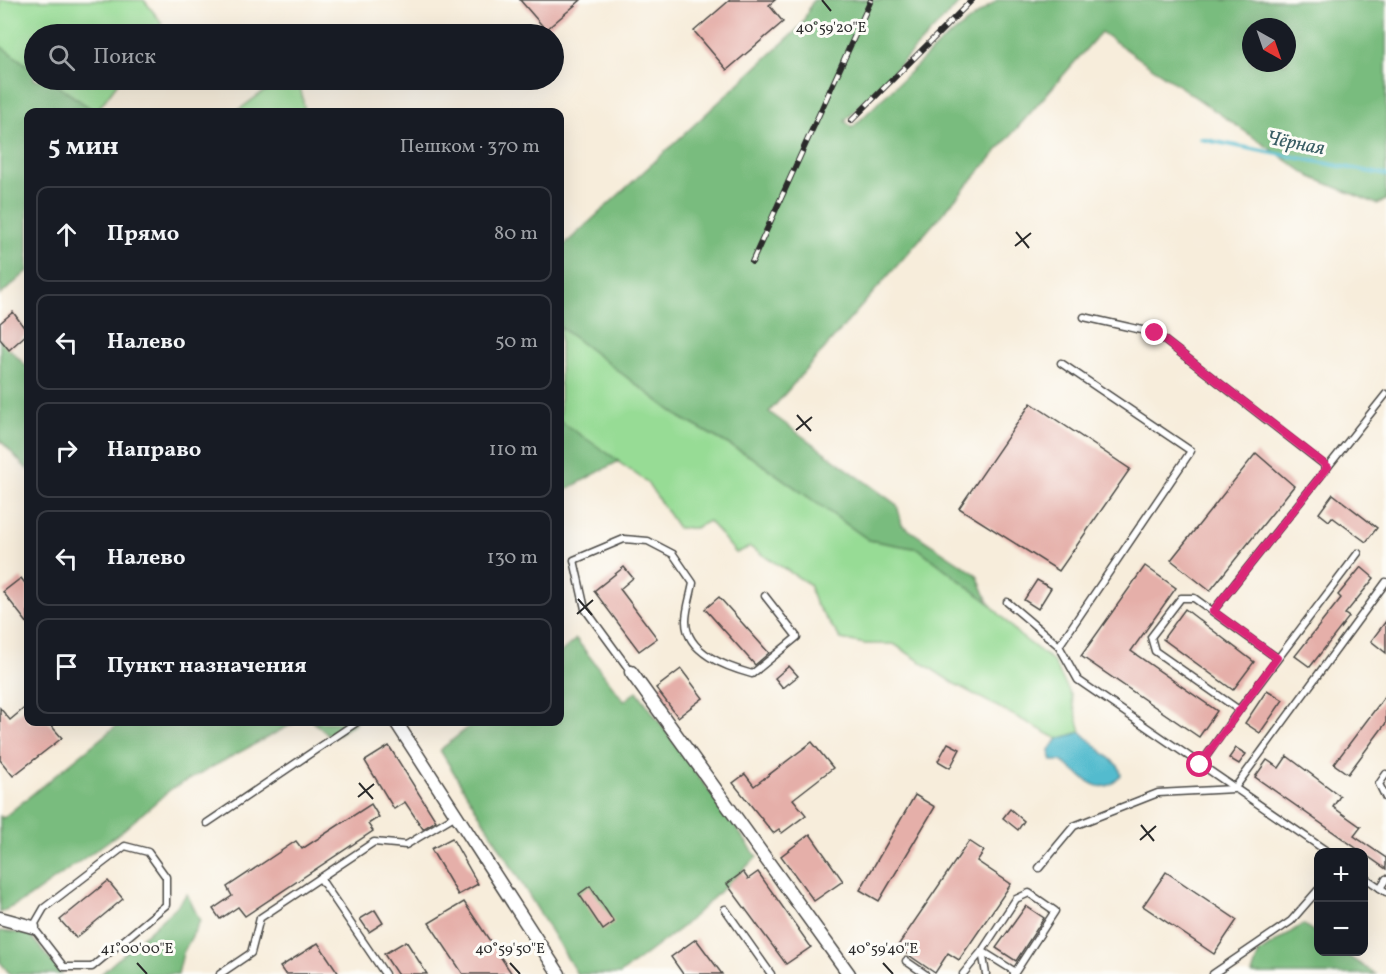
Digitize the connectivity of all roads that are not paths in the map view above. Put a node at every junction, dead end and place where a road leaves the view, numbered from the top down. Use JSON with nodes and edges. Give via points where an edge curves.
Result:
{"nodes":[{"id":1,"x":1084,"y":317,"type":"dead end"},
{"id":2,"x":1062,"y":363,"type":"dead end"},
{"id":3,"x":1386,"y":394,"type":"edge"},
{"id":4,"x":1328,"y":467,"type":"junction"},
{"id":5,"x":1358,"y":553,"type":"dead end"},
{"id":6,"x":1386,"y":582,"type":"edge"},
{"id":7,"x":765,"y":596,"type":"dead end"},
{"id":8,"x":1006,"y":602,"type":"dead end"},
{"id":9,"x":1213,"y":611,"type":"junction"},
{"id":10,"x":1059,"y":646,"type":"junction"},
{"id":11,"x":1277,"y":658,"type":"junction"},
{"id":12,"x":631,"y":672,"type":"joint"},
{"id":13,"x":1239,"y":710,"type":"junction"},
{"id":14,"x":351,"y":726,"type":"edge"},
{"id":15,"x":399,"y":726,"type":"edge"},
{"id":16,"x":1200,"y":765,"type":"junction"},
{"id":17,"x":1386,"y":774,"type":"edge"},
{"id":18,"x":1234,"y":789,"type":"junction"},
{"id":19,"x":1386,"y":798,"type":"edge"},
{"id":20,"x":456,"y":814,"type":"junction"},
{"id":21,"x":207,"y":823,"type":"dead end"},
{"id":22,"x":1322,"y":848,"type":"edge"},
{"id":23,"x":1039,"y":868,"type":"dead end"},
{"id":24,"x":320,"y":878,"type":"junction"},
{"id":25,"x":1386,"y":879,"type":"edge"},
{"id":26,"x":1368,"y":880,"type":"edge"},
{"id":27,"x":1383,"y":890,"type":"edge"},
{"id":28,"x":1314,"y":895,"type":"edge"},
{"id":29,"x":725,"y":909,"type":"dead end"},
{"id":30,"x":0,"y":918,"type":"edge"},
{"id":31,"x":33,"y":927,"type":"junction"},
{"id":32,"x":982,"y":951,"type":"junction"},
{"id":33,"x":906,"y":961,"type":"dead end"},
{"id":34,"x":1014,"y":973,"type":"edge"},
{"id":35,"x":220,"y":974,"type":"edge"},
{"id":36,"x":385,"y":974,"type":"edge"},
{"id":37,"x":559,"y":974,"type":"edge"},
{"id":38,"x":771,"y":974,"type":"edge"},
{"id":39,"x":849,"y":974,"type":"edge"},
{"id":40,"x":925,"y":974,"type":"edge"},
{"id":41,"x":963,"y":974,"type":"edge"},
{"id":42,"x":986,"y":974,"type":"edge"},
{"id":43,"x":1213,"y":974,"type":"edge"}],
"edges":[{"from":1,"to":4,"type":"lane","via":[[1155,333]]},
{"from":2,"to":10,"type":"lane","via":[[1191,451]]},
{"from":3,"to":4,"type":"lane"},
{"from":4,"to":9,"type":"lane"},
{"from":5,"to":11,"type":"lane"},
{"from":6,"to":18,"type":"lane"},
{"from":7,"to":12,"type":"lane","via":[[797,637],[752,674],[729,668],[690,640],[686,622],[693,583],[673,554],[648,541],[624,538],[573,560],[585,609]]},
{"from":8,"to":10,"type":"lane"},
{"from":9,"to":11,"type":"lane"},
{"from":9,"to":13,"type":"lane","via":[[1194,598],[1180,598],[1151,637],[1155,651]]},
{"from":10,"to":16,"type":"lane","via":[[1078,680]]},
{"from":11,"to":13,"type":"lane"},
{"from":12,"to":39,"type":"street"},
{"from":13,"to":16,"type":"lane"},
{"from":14,"to":21,"type":"lane"},
{"from":15,"to":20,"type":"street"},
{"from":16,"to":18,"type":"lane"},
{"from":17,"to":19,"type":"lane","via":[[1379,784]]},
{"from":18,"to":22,"type":"lane"},
{"from":18,"to":23,"type":"lane","via":[[1158,793],[1074,826]]},
{"from":20,"to":24,"type":"lane","via":[[406,845],[374,842]]},
{"from":20,"to":37,"type":"street"},
{"from":24,"to":35,"type":"lane","via":[[260,918],[251,953]]},
{"from":24,"to":36,"type":"lane"},
{"from":25,"to":27,"type":"lane"},
{"from":26,"to":27,"type":"lane"},
{"from":28,"to":43,"type":"lane","via":[[1291,921]]},
{"from":29,"to":38,"type":"lane"},
{"from":30,"to":31,"type":"street"},
{"from":31,"to":31,"type":"lane","via":[[64,967],[92,967],[166,905],[166,877],[148,852],[125,846],[44,908]]},
{"from":32,"to":34,"type":"lane"},
{"from":32,"to":34,"type":"lane","via":[[1016,899],[1029,893],[1055,911]]},
{"from":32,"to":41,"type":"lane"},
{"from":32,"to":42,"type":"lane"},
{"from":33,"to":40,"type":"lane"}]}
